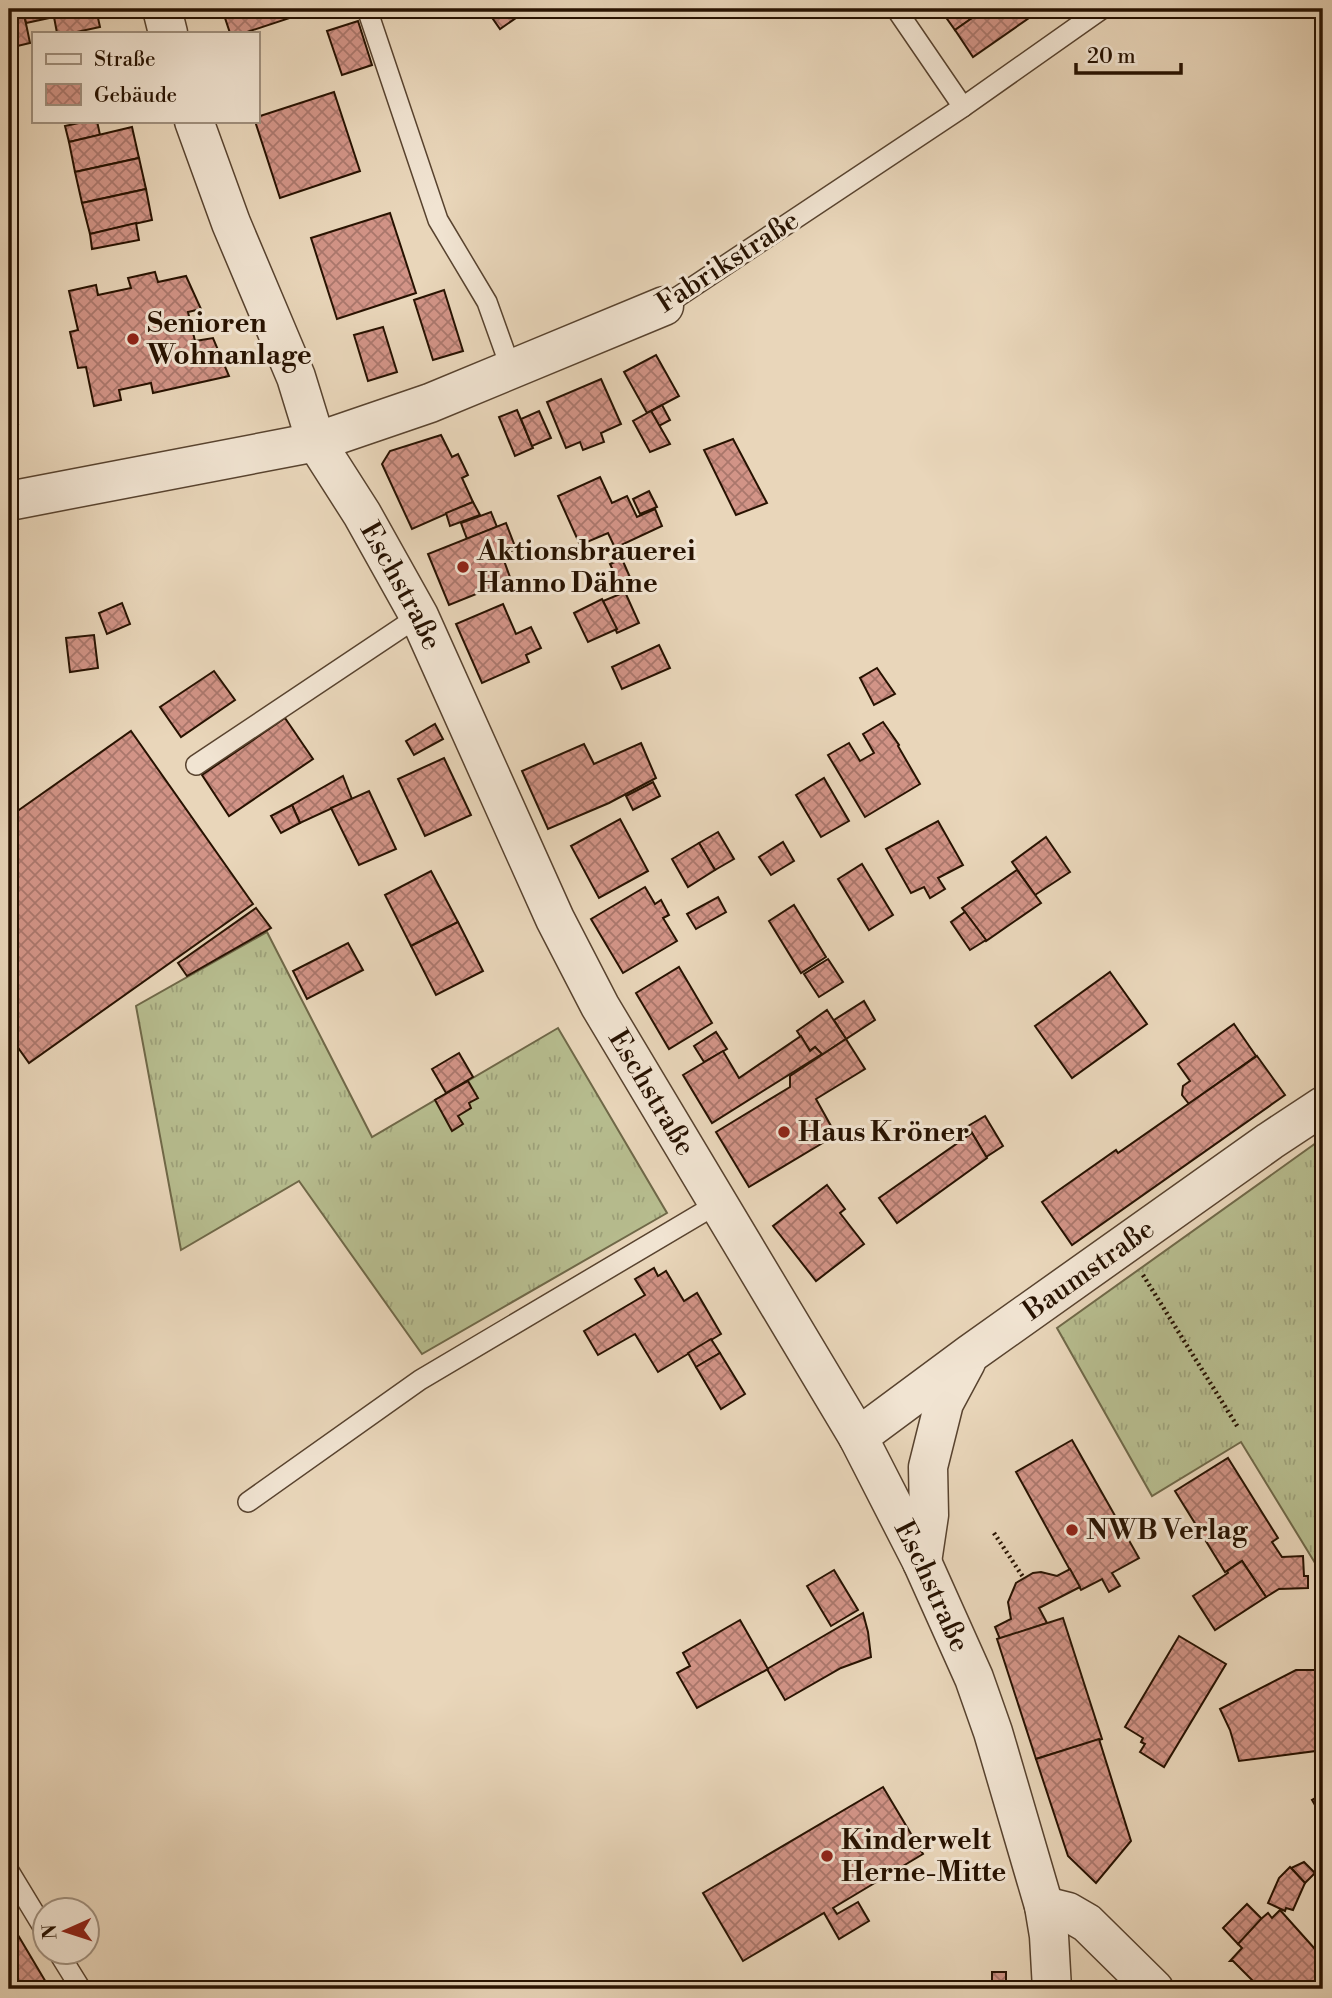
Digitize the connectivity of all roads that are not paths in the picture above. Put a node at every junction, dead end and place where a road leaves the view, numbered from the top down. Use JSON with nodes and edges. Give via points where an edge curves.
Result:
{"nodes":[{"id":1,"x":162,"y":9,"type":"edge"},
{"id":2,"x":367,"y":9,"type":"edge"},
{"id":3,"x":895,"y":9,"type":"edge"},
{"id":4,"x":1102,"y":9,"type":"edge"},
{"id":5,"x":168,"y":32,"type":"edge"},
{"id":6,"x":963,"y":107,"type":"junction"},
{"id":7,"x":194,"y":122,"type":"edge"},
{"id":8,"x":664,"y":306,"type":"joint"},
{"id":9,"x":511,"y":369,"type":"junction"},
{"id":10,"x":316,"y":443,"type":"junction"},
{"id":11,"x":9,"y":501,"type":"edge"},
{"id":12,"x":419,"y":616,"type":"junction"},
{"id":13,"x":196,"y":765,"type":"dead end"},
{"id":14,"x":1323,"y":1106,"type":"edge"},
{"id":15,"x":717,"y":1204,"type":"junction"},
{"id":16,"x":970,"y":1354,"type":"junction"},
{"id":17,"x":858,"y":1437,"type":"junction"},
{"id":18,"x":248,"y":1502,"type":"dead end"},
{"id":19,"x":922,"y":1562,"type":"junction"},
{"id":20,"x":9,"y":1871,"type":"edge"},
{"id":21,"x":1044,"y":1906,"type":"junction"},
{"id":22,"x":32,"y":1908,"type":"edge"},
{"id":23,"x":67,"y":1966,"type":"edge"},
{"id":24,"x":81,"y":1989,"type":"edge"},
{"id":25,"x":1052,"y":1989,"type":"edge"},
{"id":26,"x":1154,"y":1989,"type":"edge"}],
"edges":[{"from":1,"to":5,"type":"street"},
{"from":2,"to":9,"type":"lane","via":[[438,220],[487,302]]},
{"from":3,"to":6,"type":"lane"},
{"from":4,"to":6,"type":"lane","name":"Fabrikstraße"},
{"from":6,"to":8,"type":"lane","name":"Fabrikstraße"},
{"from":7,"to":10,"type":"street","name":"Eschstraße","via":[[296,377]]},
{"from":8,"to":9,"type":"street","name":"Fabrikstraße"},
{"from":9,"to":10,"type":"street","name":"Fabrikstraße"},
{"from":10,"to":11,"type":"street"},
{"from":10,"to":12,"type":"street","name":"Eschstraße"},
{"from":12,"to":13,"type":"lane"},
{"from":12,"to":15,"type":"street","name":"Eschstraße","via":[[555,919],[600,1006]]},
{"from":14,"to":16,"type":"street","name":"Baumstraße"},
{"from":15,"to":17,"type":"street","name":"Eschstraße"},
{"from":15,"to":18,"type":"lane","via":[[420,1380]]},
{"from":16,"to":17,"type":"street","name":"Baumstraße"},
{"from":16,"to":19,"type":"street","via":[[944,1403],[936,1431],[928,1467],[929,1515]]},
{"from":17,"to":19,"type":"street","name":"Eschstraße"},
{"from":19,"to":21,"type":"street","name":"Eschstraße","via":[[974,1678]]},
{"from":20,"to":22,"type":"lane"},
{"from":21,"to":25,"type":"street","name":"Eschstraße"},
{"from":21,"to":26,"type":"street","via":[[1087,1923]]},
{"from":23,"to":24,"type":"lane"}]}
